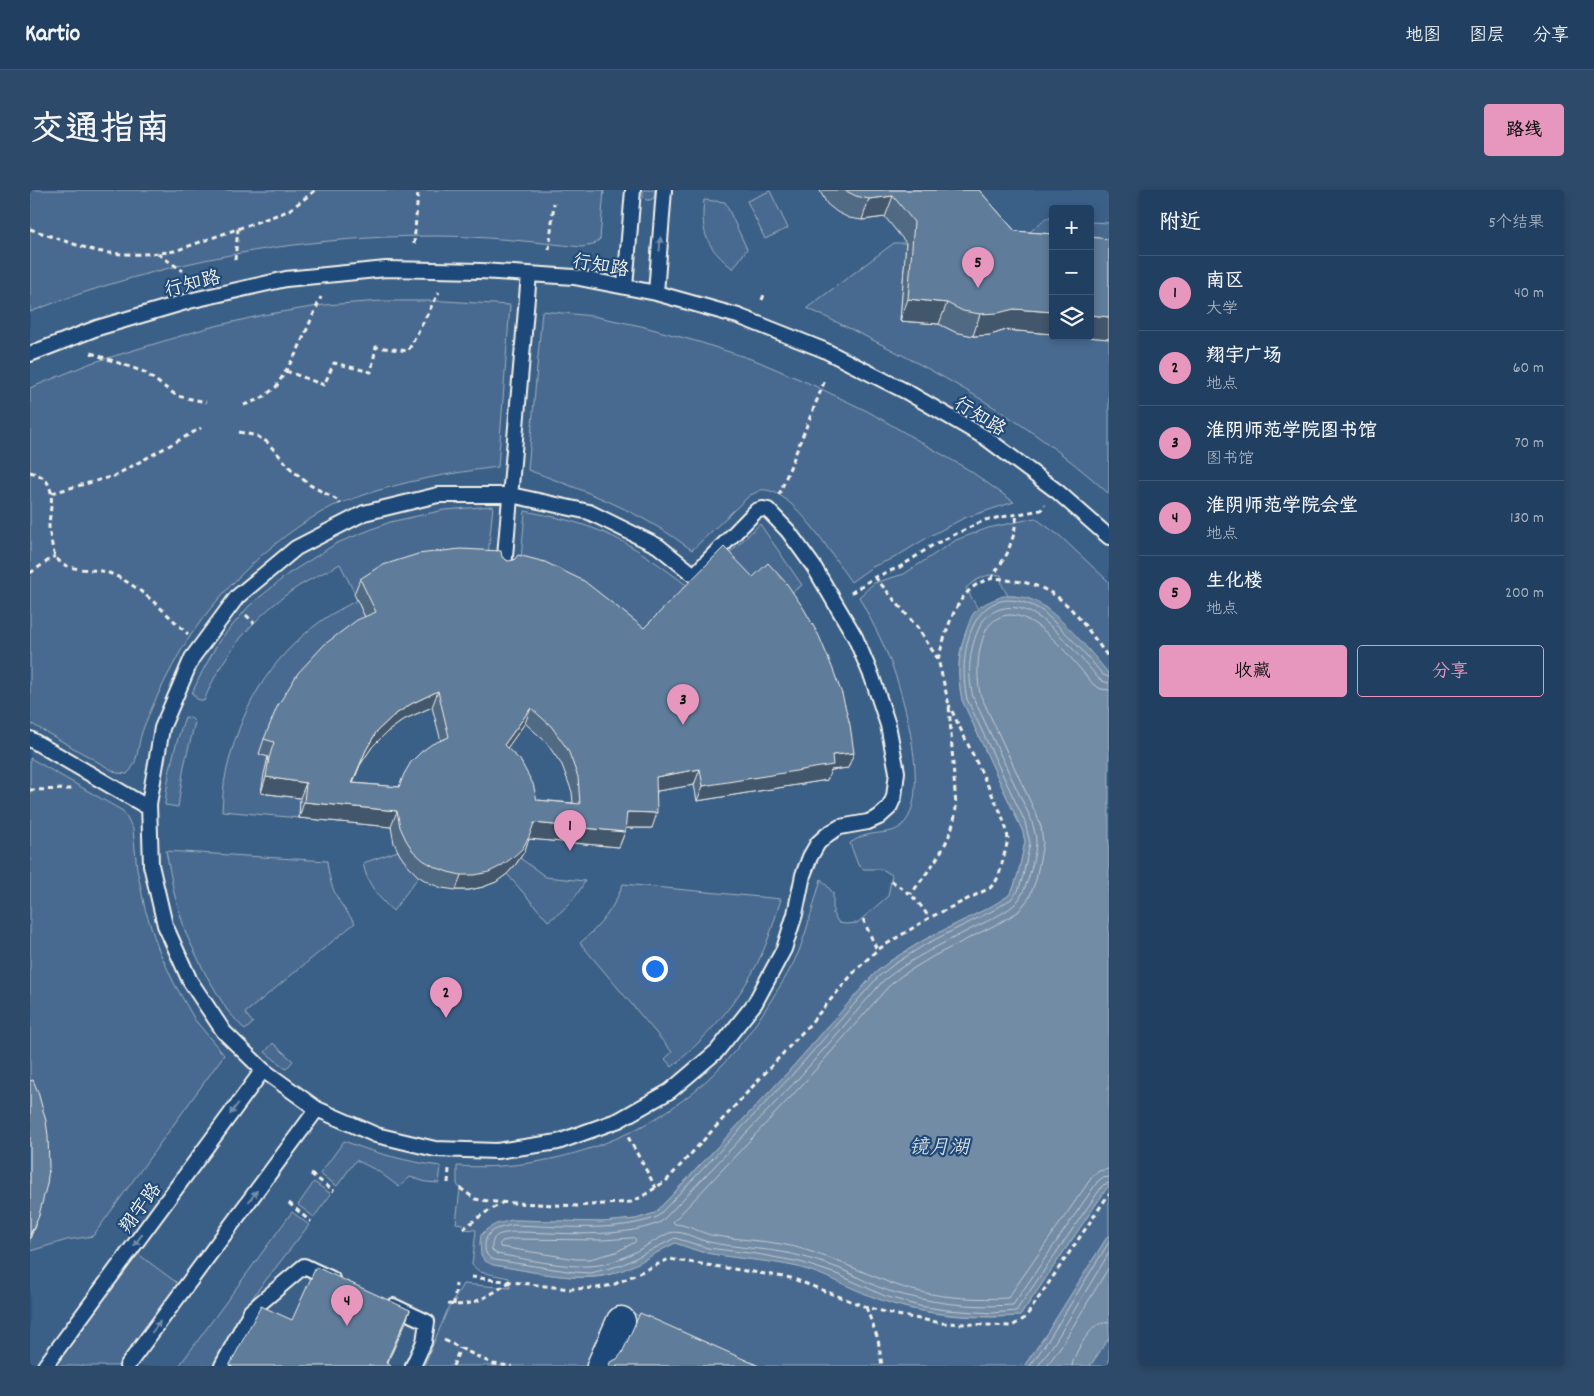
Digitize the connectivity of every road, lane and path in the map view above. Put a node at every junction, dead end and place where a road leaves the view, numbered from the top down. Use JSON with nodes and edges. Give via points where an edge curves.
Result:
{"nodes":[{"id":1,"x":316,"y":190,"type":"edge"},
{"id":2,"x":634,"y":190,"type":"edge"},
{"id":3,"x":664,"y":190,"type":"edge"},
{"id":4,"x":418,"y":192,"type":"dead end"},
{"id":5,"x":554,"y":203,"type":"dead end"},
{"id":6,"x":30,"y":229,"type":"edge"},
{"id":7,"x":238,"y":229,"type":"junction"},
{"id":8,"x":414,"y":244,"type":"dead end"},
{"id":9,"x":550,"y":250,"type":"dead end"},
{"id":10,"x":157,"y":254,"type":"junction"},
{"id":11,"x":235,"y":260,"type":"dead end"},
{"id":12,"x":183,"y":271,"type":"dead end"},
{"id":13,"x":529,"y":274,"type":"junction"},
{"id":14,"x":625,"y":287,"type":"junction"},
{"id":15,"x":439,"y":292,"type":"dead end"},
{"id":16,"x":765,"y":292,"type":"dead end"},
{"id":17,"x":656,"y":293,"type":"junction"},
{"id":18,"x":321,"y":297,"type":"dead end"},
{"id":19,"x":762,"y":300,"type":"dead end"},
{"id":20,"x":91,"y":353,"type":"dead end"},
{"id":21,"x":30,"y":354,"type":"edge"},
{"id":22,"x":286,"y":371,"type":"junction"},
{"id":23,"x":825,"y":380,"type":"dead end"},
{"id":24,"x":206,"y":402,"type":"dead end"},
{"id":25,"x":244,"y":405,"type":"dead end"},
{"id":26,"x":201,"y":428,"type":"dead end"},
{"id":27,"x":239,"y":432,"type":"dead end"},
{"id":28,"x":30,"y":472,"type":"edge"},
{"id":29,"x":1058,"y":492,"type":"junction"},
{"id":30,"x":52,"y":493,"type":"junction"},
{"id":31,"x":511,"y":495,"type":"junction"},
{"id":32,"x":771,"y":514,"type":"junction"},
{"id":33,"x":1017,"y":514,"type":"junction"},
{"id":34,"x":349,"y":521,"type":"junction"},
{"id":35,"x":1109,"y":537,"type":"edge"},
{"id":36,"x":55,"y":556,"type":"junction"},
{"id":37,"x":504,"y":568,"type":"edge"},
{"id":38,"x":30,"y":573,"type":"edge"},
{"id":39,"x":875,"y":577,"type":"junction"},
{"id":40,"x":991,"y":579,"type":"junction"},
{"id":41,"x":836,"y":603,"type":"junction"},
{"id":42,"x":202,"y":645,"type":"junction"},
{"id":43,"x":1109,"y":658,"type":"edge"},
{"id":44,"x":938,"y":660,"type":"junction"},
{"id":45,"x":949,"y":705,"type":"junction"},
{"id":46,"x":30,"y":739,"type":"edge"},
{"id":47,"x":87,"y":772,"type":"junction"},
{"id":48,"x":30,"y":790,"type":"edge"},
{"id":49,"x":149,"y":808,"type":"junction"},
{"id":50,"x":891,"y":881,"type":"dead end"},
{"id":51,"x":911,"y":894,"type":"junction"},
{"id":52,"x":929,"y":918,"type":"junction"},
{"id":53,"x":863,"y":919,"type":"dead end"},
{"id":54,"x":877,"y":950,"type":"junction"},
{"id":55,"x":263,"y":1070,"type":"junction"},
{"id":56,"x":318,"y":1109,"type":"junction"},
{"id":57,"x":634,"y":1148,"type":"dead end"},
{"id":58,"x":449,"y":1166,"type":"dead end"},
{"id":59,"x":311,"y":1174,"type":"dead end"},
{"id":60,"x":448,"y":1183,"type":"dead end"},
{"id":61,"x":460,"y":1188,"type":"dead end"},
{"id":62,"x":656,"y":1188,"type":"junction"},
{"id":63,"x":334,"y":1191,"type":"dead end"},
{"id":64,"x":1109,"y":1194,"type":"edge"},
{"id":65,"x":289,"y":1203,"type":"dead end"},
{"id":66,"x":503,"y":1203,"type":"junction"},
{"id":67,"x":311,"y":1222,"type":"dead end"},
{"id":68,"x":463,"y":1229,"type":"dead end"},
{"id":69,"x":472,"y":1277,"type":"dead end"},
{"id":70,"x":512,"y":1281,"type":"junction"},
{"id":71,"x":456,"y":1284,"type":"dead end"},
{"id":72,"x":346,"y":1285,"type":"edge"},
{"id":73,"x":378,"y":1300,"type":"edge"},
{"id":74,"x":448,"y":1304,"type":"dead end"},
{"id":75,"x":454,"y":1305,"type":"junction"},
{"id":76,"x":866,"y":1306,"type":"junction"},
{"id":77,"x":626,"y":1321,"type":"dead end"},
{"id":78,"x":425,"y":1332,"type":"junction"},
{"id":79,"x":460,"y":1348,"type":"junction"},
{"id":80,"x":493,"y":1365,"type":"edge"},
{"id":81,"x":45,"y":1366,"type":"edge"},
{"id":82,"x":127,"y":1366,"type":"edge"},
{"id":83,"x":222,"y":1366,"type":"edge"},
{"id":84,"x":413,"y":1366,"type":"edge"},
{"id":85,"x":453,"y":1366,"type":"edge"},
{"id":86,"x":512,"y":1366,"type":"edge"},
{"id":87,"x":601,"y":1366,"type":"edge"},
{"id":88,"x":882,"y":1366,"type":"edge"}],
"edges":[{"from":1,"to":7,"type":"path","via":[[288,211]]},
{"from":2,"to":14,"type":"lane"},
{"from":17,"to":3,"type":"lane","one_way":true},
{"from":4,"to":8,"type":"path"},
{"from":5,"to":9,"type":"path"},
{"from":6,"to":10,"type":"path","via":[[94,250]]},
{"from":7,"to":10,"type":"path"},
{"from":7,"to":11,"type":"path"},
{"from":10,"to":12,"type":"path"},
{"from":13,"to":14,"type":"lane","name":"行知路","via":[[574,277]]},
{"from":13,"to":21,"type":"lane","name":"行知路","via":[[386,269],[286,279],[171,306],[98,328]]},
{"from":13,"to":31,"type":"lane"},
{"from":14,"to":17,"type":"lane","name":"行知路"},
{"from":15,"to":22,"type":"path","via":[[408,351],[376,347],[371,372],[334,363],[324,385]]},
{"from":16,"to":19,"type":"path"},
{"from":17,"to":29,"type":"lane","name":"行知路","via":[[738,316],[824,350],[907,392],[986,438]]},
{"from":18,"to":22,"type":"path"},
{"from":20,"to":24,"type":"path","via":[[144,372],[177,396]]},
{"from":22,"to":25,"type":"path","via":[[276,387],[262,398]]},
{"from":23,"to":32,"type":"path"},
{"from":26,"to":30,"type":"path","via":[[114,476]]},
{"from":27,"to":34,"type":"path","via":[[257,436],[266,442],[310,485],[339,501]]},
{"from":28,"to":30,"type":"path","via":[[46,482]]},
{"from":29,"to":33,"type":"path","via":[[1041,510]]},
{"from":29,"to":35,"type":"lane","name":"行知路"},
{"from":30,"to":36,"type":"path","via":[[49,528]]},
{"from":31,"to":32,"type":"lane","via":[[589,512],[658,546],[694,576],[756,511],[768,510]]},
{"from":31,"to":34,"type":"lane","via":[[438,495],[364,513]]},
{"from":31,"to":37,"type":"lane"},
{"from":32,"to":41,"type":"lane","via":[[793,538]]},
{"from":33,"to":39,"type":"path","via":[[985,520],[934,545],[900,567]]},
{"from":33,"to":40,"type":"path","via":[[1007,554]]},
{"from":34,"to":42,"type":"lane","via":[[296,548],[237,597]]},
{"from":36,"to":38,"type":"path"},
{"from":36,"to":42,"type":"path","via":[[74,568],[106,572],[122,578]]},
{"from":39,"to":41,"type":"path"},
{"from":39,"to":44,"type":"path","via":[[917,627]]},
{"from":40,"to":43,"type":"path","via":[[1020,581],[1048,591],[1068,606]]},
{"from":40,"to":44,"type":"path","via":[[964,595],[956,608]]},
{"from":41,"to":56,"type":"lane","via":[[869,669],[888,725],[897,772],[894,797],[889,808],[879,817],[840,827],[818,843],[803,875],[784,949],[755,1003],[717,1051],[670,1091],[619,1120],[558,1142],[497,1151],[436,1149],[376,1135]]},
{"from":42,"to":49,"type":"lane","via":[[192,658],[162,728]]},
{"from":44,"to":45,"type":"path"},
{"from":45,"to":51,"type":"path","via":[[956,807],[954,821],[936,861]]},
{"from":45,"to":52,"type":"path","via":[[1001,813],[1008,840],[999,875],[990,888]]},
{"from":46,"to":47,"type":"lane"},
{"from":47,"to":48,"type":"path","via":[[70,789]]},
{"from":47,"to":49,"type":"lane"},
{"from":49,"to":55,"type":"lane","via":[[151,865],[165,925],[190,981],[224,1032]]},
{"from":50,"to":51,"type":"path"},
{"from":51,"to":52,"type":"path"},
{"from":52,"to":54,"type":"path"},
{"from":53,"to":54,"type":"path"},
{"from":54,"to":62,"type":"path"},
{"from":55,"to":56,"type":"lane"},
{"from":55,"to":81,"type":"lane","name":"翔宇路","one_way":true},
{"from":82,"to":56,"type":"lane","one_way":true},
{"from":57,"to":62,"type":"path"},
{"from":58,"to":60,"type":"path"},
{"from":59,"to":63,"type":"path"},
{"from":61,"to":66,"type":"path","via":[[475,1199]]},
{"from":62,"to":66,"type":"path","via":[[631,1202],[577,1206]]},
{"from":64,"to":76,"type":"path","via":[[1025,1318],[1012,1326],[942,1323]]},
{"from":65,"to":67,"type":"path"},
{"from":66,"to":68,"type":"path"},
{"from":69,"to":70,"type":"path"},
{"from":70,"to":75,"type":"path","via":[[485,1298],[461,1306]]},
{"from":70,"to":76,"type":"path","via":[[597,1288],[613,1285],[669,1259],[791,1278]]},
{"from":71,"to":75,"type":"path"},
{"from":72,"to":83,"type":"lane","via":[[304,1266],[251,1311]]},
{"from":73,"to":78,"type":"lane","via":[[427,1322]]},
{"from":74,"to":75,"type":"path"},
{"from":76,"to":88,"type":"path","via":[[878,1339]]},
{"from":77,"to":87,"type":"street"},
{"from":78,"to":79,"type":"path"},
{"from":78,"to":84,"type":"lane"},
{"from":79,"to":80,"type":"path"},
{"from":79,"to":85,"type":"path"},
{"from":80,"to":86,"type":"path"}]}
